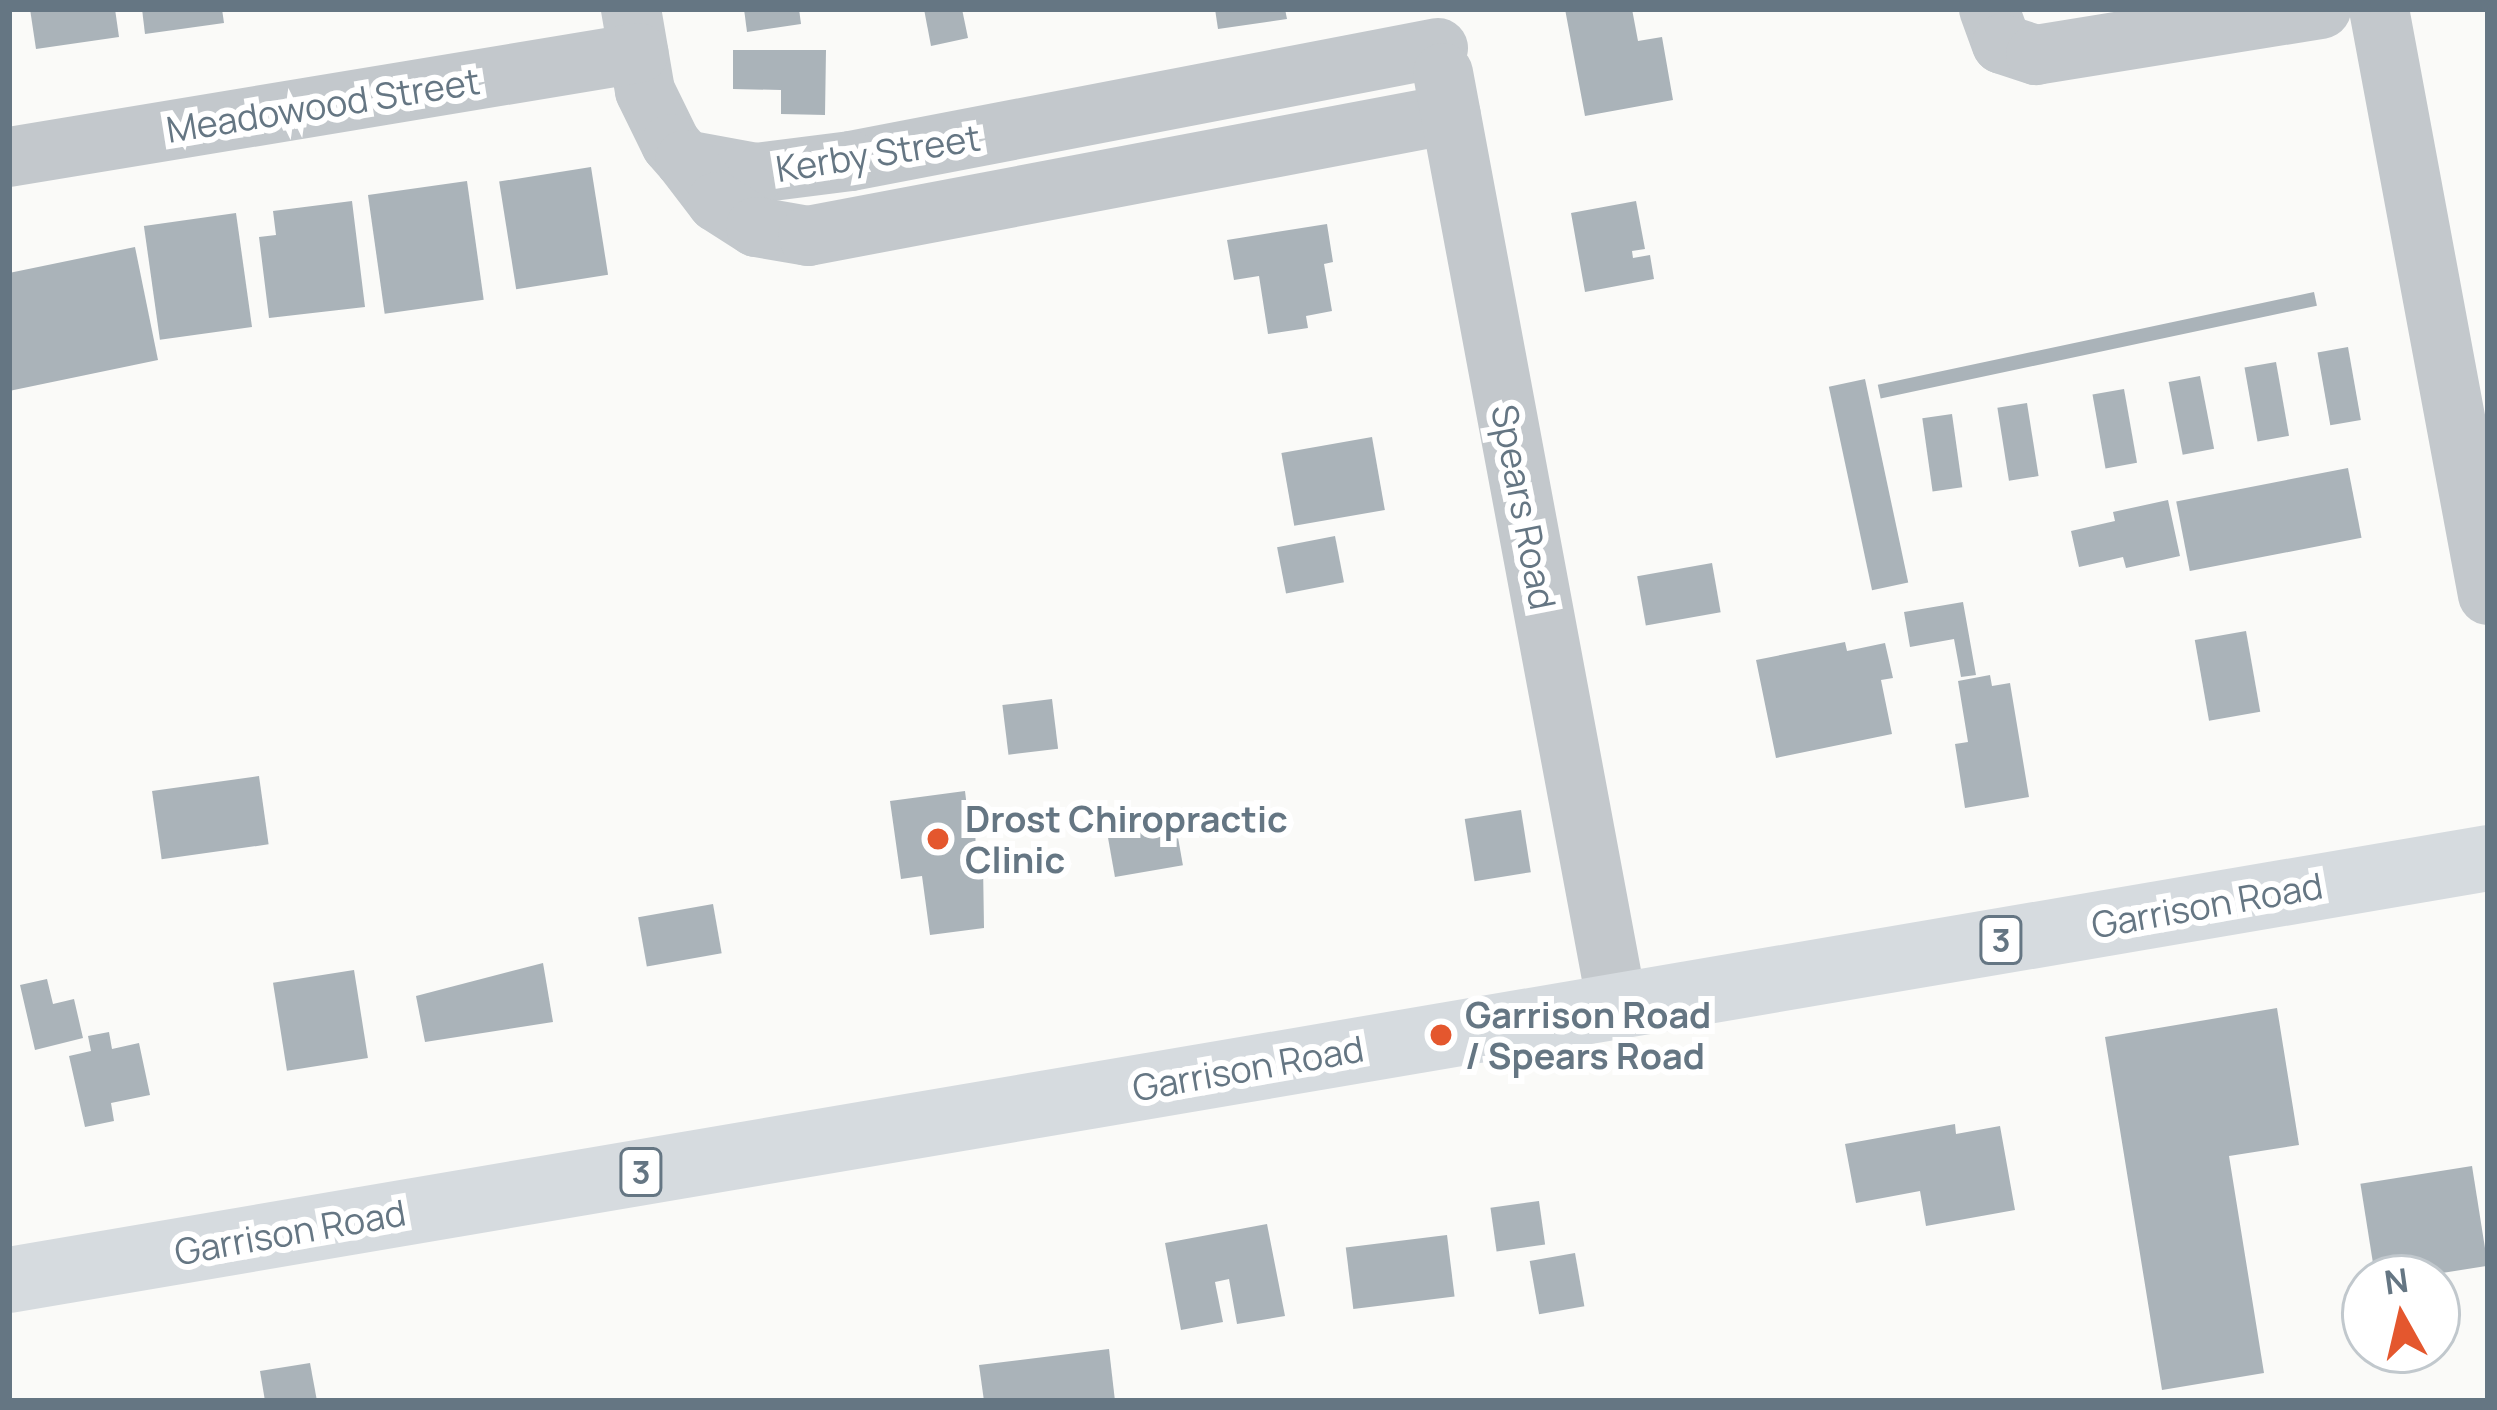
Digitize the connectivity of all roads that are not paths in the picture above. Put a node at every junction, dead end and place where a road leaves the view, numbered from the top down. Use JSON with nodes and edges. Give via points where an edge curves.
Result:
{"nodes":[{"id":1,"x":1990,"y":9,"type":"edge"},
{"id":2,"x":2321,"y":9,"type":"edge"},
{"id":3,"x":2379,"y":9,"type":"edge"},
{"id":4,"x":1434,"y":29,"type":"edge"},
{"id":5,"x":634,"y":31,"type":"edge"},
{"id":6,"x":1451,"y":114,"type":"junction"},
{"id":7,"x":9,"y":157,"type":"edge"},
{"id":8,"x":685,"y":160,"type":"junction"},
{"id":9,"x":2488,"y":595,"type":"edge"},
{"id":10,"x":2488,"y":858,"type":"edge"},
{"id":11,"x":1617,"y":1005,"type":"junction"},
{"id":12,"x":9,"y":1280,"type":"edge"}],
"edges":[{"from":1,"to":2,"type":"street","via":[[2002,44],[2036,55]]},
{"from":3,"to":9,"type":"street"},
{"from":4,"to":6,"type":"street","name":"Spears Road"},
{"from":4,"to":8,"type":"street","name":"Kerby Street","via":[[851,161],[756,173]]},
{"from":5,"to":7,"type":"street","name":"Meadowood Street"},
{"from":5,"to":8,"type":"street","via":[[658,120]]},
{"from":6,"to":8,"type":"street","name":"Kerby Street","via":[[808,236],[736,215]]},
{"from":6,"to":11,"type":"street","name":"Spears Road"},
{"from":10,"to":11,"type":"main road","name":"Garrison Road","number":"3"},
{"from":11,"to":12,"type":"main road","name":"Garrison Road","number":"3"}]}
